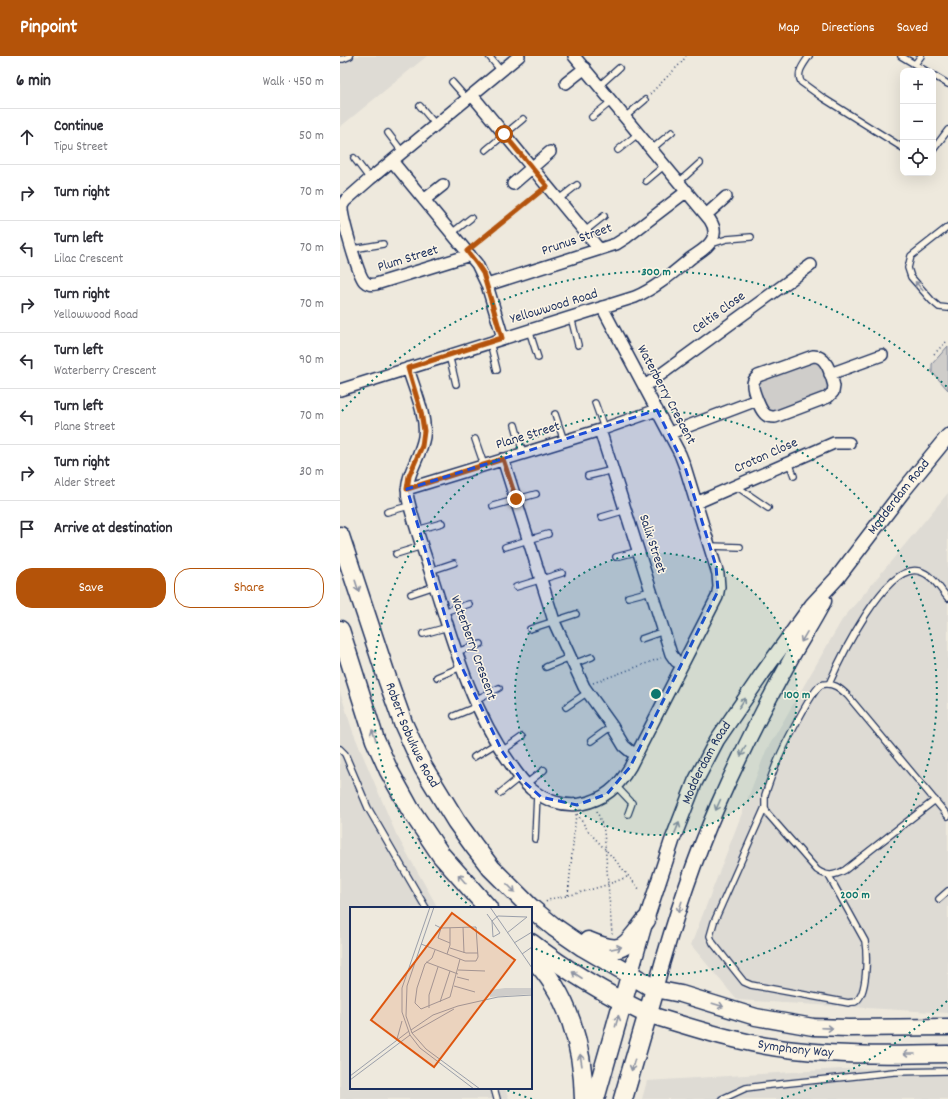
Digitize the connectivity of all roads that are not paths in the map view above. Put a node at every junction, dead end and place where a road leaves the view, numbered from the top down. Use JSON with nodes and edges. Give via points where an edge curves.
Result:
{"nodes":[{"id":1,"x":350,"y":56,"type":"edge"},
{"id":2,"x":489,"y":56,"type":"edge"},
{"id":3,"x":519,"y":56,"type":"edge"},
{"id":4,"x":574,"y":56,"type":"edge"},
{"id":5,"x":809,"y":56,"type":"edge"},
{"id":6,"x":901,"y":56,"type":"edge"},
{"id":7,"x":921,"y":56,"type":"edge"},
{"id":8,"x":340,"y":59,"type":"edge"},
{"id":9,"x":915,"y":64,"type":"junction"},
{"id":10,"x":585,"y":68,"type":"junction"},
{"id":11,"x":620,"y":68,"type":"dead end"},
{"id":12,"x":921,"y":68,"type":"edge"},
{"id":13,"x":501,"y":71,"type":"junction"},
{"id":14,"x":936,"y":77,"type":"edge"},
{"id":15,"x":452,"y":82,"type":"dead end"},
{"id":16,"x":566,"y":83,"type":"dead end"},
{"id":17,"x":948,"y":84,"type":"edge"},
{"id":18,"x":599,"y":86,"type":"junction"},
{"id":19,"x":470,"y":97,"type":"junction"},
{"id":20,"x":645,"y":100,"type":"road end"},
{"id":21,"x":612,"y":101,"type":"junction"},
{"id":22,"x":420,"y":106,"type":"dead end"},
{"id":23,"x":592,"y":117,"type":"dead end"},
{"id":24,"x":625,"y":117,"type":"junction"},
{"id":25,"x":523,"y":119,"type":"dead end"},
{"id":26,"x":436,"y":125,"type":"junction"},
{"id":27,"x":948,"y":130,"type":"edge"},
{"id":28,"x":672,"y":132,"type":"dead end"},
{"id":29,"x":388,"y":133,"type":"dead end"},
{"id":30,"x":639,"y":133,"type":"junction"},
{"id":31,"x":504,"y":134,"type":"junction"},
{"id":32,"x":900,"y":146,"type":"edge"},
{"id":33,"x":936,"y":146,"type":"edge"},
{"id":34,"x":652,"y":149,"type":"junction"},
{"id":35,"x":486,"y":150,"type":"dead end"},
{"id":36,"x":618,"y":150,"type":"dead end"},
{"id":37,"x":550,"y":152,"type":"dead end"},
{"id":38,"x":402,"y":153,"type":"junction"},
{"id":39,"x":354,"y":158,"type":"dead end"},
{"id":40,"x":392,"y":161,"type":"junction"},
{"id":41,"x":700,"y":163,"type":"dead end"},
{"id":42,"x":665,"y":165,"type":"junction"},
{"id":43,"x":532,"y":167,"type":"junction"},
{"id":44,"x":370,"y":179,"type":"junction"},
{"id":45,"x":646,"y":181,"type":"dead end"},
{"id":46,"x":679,"y":182,"type":"junction"},
{"id":47,"x":513,"y":184,"type":"dead end"},
{"id":48,"x":443,"y":185,"type":"dead end"},
{"id":49,"x":577,"y":185,"type":"dead end"},
{"id":50,"x":687,"y":191,"type":"junction"},
{"id":51,"x":726,"y":197,"type":"dead end"},
{"id":52,"x":424,"y":200,"type":"junction"},
{"id":53,"x":559,"y":200,"type":"junction"},
{"id":54,"x":341,"y":206,"type":"edge"},
{"id":55,"x":706,"y":215,"type":"junction"},
{"id":56,"x":604,"y":216,"type":"dead end"},
{"id":57,"x":471,"y":218,"type":"dead end"},
{"id":58,"x":947,"y":228,"type":"edge"},
{"id":59,"x":585,"y":231,"type":"junction"},
{"id":60,"x":452,"y":233,"type":"junction"},
{"id":61,"x":751,"y":237,"type":"dead end"},
{"id":62,"x":383,"y":244,"type":"dead end"},
{"id":63,"x":708,"y":245,"type":"junction"},
{"id":64,"x":353,"y":249,"type":"junction"},
{"id":65,"x":599,"y":250,"type":"junction"},
{"id":66,"x":468,"y":253,"type":"junction"},
{"id":67,"x":811,"y":265,"type":"dead end"},
{"id":68,"x":487,"y":285,"type":"junction"},
{"id":69,"x":602,"y":307,"type":"junction"},
{"id":70,"x":948,"y":308,"type":"edge"},
{"id":71,"x":571,"y":317,"type":"junction"},
{"id":72,"x":529,"y":330,"type":"junction"},
{"id":73,"x":502,"y":338,"type":"junction"},
{"id":74,"x":490,"y":342,"type":"junction"},
{"id":75,"x":578,"y":345,"type":"dead end"},
{"id":76,"x":882,"y":355,"type":"dead end"},
{"id":77,"x":449,"y":356,"type":"junction"},
{"id":78,"x":538,"y":358,"type":"dead end"},
{"id":79,"x":408,"y":368,"type":"junction"},
{"id":80,"x":497,"y":370,"type":"dead end"},
{"id":81,"x":830,"y":374,"type":"junction"},
{"id":82,"x":456,"y":384,"type":"dead end"},
{"id":83,"x":645,"y":386,"type":"junction"},
{"id":84,"x":340,"y":390,"type":"edge"},
{"id":85,"x":757,"y":400,"type":"junction"},
{"id":86,"x":595,"y":403,"type":"dead end"},
{"id":87,"x":657,"y":410,"type":"junction"},
{"id":88,"x":555,"y":414,"type":"dead end"},
{"id":89,"x":515,"y":425,"type":"dead end"},
{"id":90,"x":602,"y":429,"type":"junction"},
{"id":91,"x":670,"y":433,"type":"junction"},
{"id":92,"x":948,"y":436,"type":"edge"},
{"id":93,"x":475,"y":439,"type":"dead end"},
{"id":94,"x":564,"y":441,"type":"junction"},
{"id":95,"x":849,"y":443,"type":"dead end"},
{"id":96,"x":523,"y":453,"type":"junction"},
{"id":97,"x":503,"y":459,"type":"junction"},
{"id":98,"x":789,"y":462,"type":"junction"},
{"id":99,"x":484,"y":465,"type":"junction"},
{"id":100,"x":613,"y":470,"type":"junction"},
{"id":101,"x":588,"y":476,"type":"dead end"},
{"id":102,"x":794,"y":476,"type":"dead end"},
{"id":103,"x":736,"y":486,"type":"junction"},
{"id":104,"x":407,"y":489,"type":"junction"},
{"id":105,"x":536,"y":494,"type":"dead end"},
{"id":106,"x":516,"y":499,"type":"junction"},
{"id":107,"x":696,"y":503,"type":"junction"},
{"id":108,"x":409,"y":506,"type":"junction"},
{"id":109,"x":493,"y":506,"type":"dead end"},
{"id":110,"x":768,"y":508,"type":"dead end"},
{"id":111,"x":626,"y":510,"type":"junction"},
{"id":112,"x":387,"y":512,"type":"dead end"},
{"id":113,"x":602,"y":517,"type":"dead end"},
{"id":114,"x":442,"y":523,"type":"dead end"},
{"id":115,"x":417,"y":530,"type":"junction"},
{"id":116,"x":548,"y":534,"type":"dead end"},
{"id":117,"x":340,"y":536,"type":"edge"},
{"id":118,"x":529,"y":540,"type":"junction"},
{"id":119,"x":422,"y":546,"type":"junction"},
{"id":120,"x":710,"y":546,"type":"junction"},
{"id":121,"x":740,"y":546,"type":"dead end"},
{"id":122,"x":505,"y":547,"type":"dead end"},
{"id":123,"x":639,"y":551,"type":"junction"},
{"id":124,"x":396,"y":554,"type":"dead end"},
{"id":125,"x":616,"y":557,"type":"dead end"},
{"id":126,"x":454,"y":563,"type":"dead end"},
{"id":127,"x":430,"y":571,"type":"junction"},
{"id":128,"x":562,"y":573,"type":"dead end"},
{"id":129,"x":837,"y":578,"type":"junction"},
{"id":130,"x":541,"y":580,"type":"junction"},
{"id":131,"x":435,"y":586,"type":"junction"},
{"id":132,"x":516,"y":587,"type":"dead end"},
{"id":133,"x":651,"y":591,"type":"junction"},
{"id":134,"x":411,"y":594,"type":"dead end"},
{"id":135,"x":628,"y":598,"type":"dead end"},
{"id":136,"x":948,"y":598,"type":"edge"},
{"id":137,"x":469,"y":604,"type":"dead end"},
{"id":138,"x":443,"y":612,"type":"junction"},
{"id":139,"x":576,"y":614,"type":"dead end"},
{"id":140,"x":554,"y":621,"type":"junction"},
{"id":141,"x":448,"y":627,"type":"junction"},
{"id":142,"x":530,"y":629,"type":"dead end"},
{"id":143,"x":340,"y":630,"type":"edge"},
{"id":144,"x":664,"y":631,"type":"junction"},
{"id":145,"x":423,"y":634,"type":"dead end"},
{"id":146,"x":641,"y":639,"type":"dead end"},
{"id":147,"x":481,"y":644,"type":"dead end"},
{"id":148,"x":456,"y":652,"type":"junction"},
{"id":149,"x":592,"y":657,"type":"dead end"},
{"id":150,"x":571,"y":661,"type":"junction"},
{"id":151,"x":682,"y":664,"type":"junction"},
{"id":152,"x":461,"y":667,"type":"junction"},
{"id":153,"x":546,"y":667,"type":"dead end"},
{"id":154,"x":436,"y":677,"type":"dead end"},
{"id":155,"x":829,"y":684,"type":"junction"},
{"id":156,"x":499,"y":688,"type":"dead end"},
{"id":157,"x":586,"y":690,"type":"junction"},
{"id":158,"x":477,"y":703,"type":"junction"},
{"id":159,"x":566,"y":707,"type":"dead end"},
{"id":160,"x":454,"y":716,"type":"dead end"},
{"id":161,"x":612,"y":726,"type":"junction"},
{"id":162,"x":522,"y":737,"type":"dead end"},
{"id":163,"x":591,"y":740,"type":"dead end"},
{"id":164,"x":499,"y":747,"type":"junction"},
{"id":165,"x":340,"y":749,"type":"edge"},
{"id":166,"x":636,"y":754,"type":"junction"},
{"id":167,"x":474,"y":757,"type":"dead end"},
{"id":168,"x":544,"y":770,"type":"dead end"},
{"id":169,"x":523,"y":780,"type":"junction"},
{"id":170,"x":616,"y":786,"type":"junction"},
{"id":171,"x":500,"y":793,"type":"dead end"},
{"id":172,"x":537,"y":794,"type":"junction"},
{"id":173,"x":934,"y":800,"type":"junction"},
{"id":174,"x":765,"y":807,"type":"junction"},
{"id":175,"x":628,"y":814,"type":"dead end"},
{"id":176,"x":948,"y":816,"type":"edge"},
{"id":177,"x":535,"y":839,"type":"dead end"},
{"id":178,"x":829,"y":876,"type":"junction"},
{"id":179,"x":948,"y":891,"type":"edge"},
{"id":180,"x":939,"y":899,"type":"dead end"},
{"id":181,"x":536,"y":906,"type":"edge"},
{"id":182,"x":425,"y":907,"type":"edge"},
{"id":183,"x":487,"y":907,"type":"edge"},
{"id":184,"x":646,"y":920,"type":"junction"},
{"id":185,"x":554,"y":927,"type":"junction"},
{"id":186,"x":532,"y":944,"type":"edge"},
{"id":187,"x":532,"y":958,"type":"edge"},
{"id":188,"x":630,"y":976,"type":"junction"},
{"id":189,"x":655,"y":989,"type":"junction"},
{"id":190,"x":623,"y":1002,"type":"junction"},
{"id":191,"x":647,"y":1014,"type":"junction"},
{"id":192,"x":948,"y":1027,"type":"edge"},
{"id":193,"x":948,"y":1054,"type":"edge"},
{"id":194,"x":948,"y":1071,"type":"edge"},
{"id":195,"x":494,"y":1089,"type":"edge"},
{"id":196,"x":497,"y":1099,"type":"edge"},
{"id":197,"x":584,"y":1099,"type":"edge"},
{"id":198,"x":595,"y":1099,"type":"edge"},
{"id":199,"x":623,"y":1099,"type":"edge"},
{"id":200,"x":722,"y":1099,"type":"edge"}],
"edges":[{"from":1,"to":8,"type":"lane"},
{"from":2,"to":13,"type":"lane"},
{"from":3,"to":13,"type":"street","name":"Plum Street"},
{"from":4,"to":10,"type":"street"},
{"from":5,"to":32,"type":"lane","via":[[800,71],[801,82]]},
{"from":6,"to":9,"type":"lane"},
{"from":7,"to":9,"type":"lane"},
{"from":9,"to":12,"type":"lane"},
{"from":10,"to":16,"type":"street"},
{"from":10,"to":18,"type":"street"},
{"from":11,"to":18,"type":"lane"},
{"from":13,"to":19,"type":"street","name":"Plum Street"},
{"from":14,"to":17,"type":"lane"},
{"from":15,"to":19,"type":"lane"},
{"from":18,"to":21,"type":"street"},
{"from":19,"to":26,"type":"street","name":"Plum Street"},
{"from":19,"to":31,"type":"street"},
{"from":20,"to":24,"type":"lane"},
{"from":21,"to":23,"type":"lane"},
{"from":21,"to":24,"type":"street"},
{"from":22,"to":26,"type":"lane"},
{"from":24,"to":30,"type":"street"},
{"from":25,"to":31,"type":"lane"},
{"from":26,"to":38,"type":"street","name":"Plum Street"},
{"from":27,"to":33,"type":"lane"},
{"from":28,"to":34,"type":"lane"},
{"from":29,"to":38,"type":"lane"},
{"from":30,"to":34,"type":"street"},
{"from":30,"to":36,"type":"lane"},
{"from":31,"to":35,"type":"lane"},
{"from":31,"to":43,"type":"street"},
{"from":34,"to":42,"type":"street"},
{"from":37,"to":43,"type":"street"},
{"from":38,"to":40,"type":"street","name":"Plum Street"},
{"from":39,"to":44,"type":"lane"},
{"from":40,"to":44,"type":"street","name":"Plum Street"},
{"from":40,"to":52,"type":"street"},
{"from":41,"to":46,"type":"lane"},
{"from":42,"to":45,"type":"lane"},
{"from":42,"to":46,"type":"street"},
{"from":43,"to":47,"type":"street"},
{"from":43,"to":53,"type":"street"},
{"from":44,"to":54,"type":"street","name":"Plum Street"},
{"from":46,"to":50,"type":"street"},
{"from":48,"to":52,"type":"street"},
{"from":49,"to":53,"type":"lane"},
{"from":50,"to":55,"type":"street"},
{"from":50,"to":65,"type":"street","name":"Prunus Street","via":[[621,241]]},
{"from":51,"to":55,"type":"street"},
{"from":52,"to":60,"type":"street"},
{"from":53,"to":59,"type":"street"},
{"from":54,"to":64,"type":"street","name":"Plum Street"},
{"from":55,"to":63,"type":"street","via":[[714,229],[714,235]]},
{"from":56,"to":59,"type":"lane"},
{"from":57,"to":60,"type":"lane"},
{"from":70,"to":58,"type":"lane","one_way":true,"via":[[939,307],[932,301],[911,276],[908,268],[911,256]]},
{"from":59,"to":65,"type":"street"},
{"from":60,"to":66,"type":"street"},
{"from":61,"to":63,"type":"lane"},
{"from":62,"to":64,"type":"lane","name":"Plum Street"},
{"from":63,"to":69,"type":"street","name":"Yellowwood Road","via":[[652,288],[635,297]]},
{"from":64,"to":66,"type":"street","name":"Plum Street","via":[[364,280],[371,285]]},
{"from":65,"to":68,"type":"street","name":"Prunus Street"},
{"from":66,"to":68,"type":"street","via":[[477,264]]},
{"from":67,"to":83,"type":"street","name":"Celtis Close"},
{"from":68,"to":73,"type":"street"},
{"from":69,"to":71,"type":"street","name":"Yellowwood Road"},
{"from":69,"to":83,"type":"street","name":"Waterberry Crescent"},
{"from":71,"to":72,"type":"street","name":"Yellowwood Road"},
{"from":71,"to":75,"type":"lane"},
{"from":72,"to":73,"type":"street","name":"Yellowwood Road"},
{"from":72,"to":78,"type":"lane"},
{"from":73,"to":74,"type":"street","name":"Yellowwood Road"},
{"from":74,"to":77,"type":"street","name":"Yellowwood Road"},
{"from":74,"to":80,"type":"lane"},
{"from":76,"to":81,"type":"street"},
{"from":77,"to":79,"type":"street","name":"Yellowwood Road"},
{"from":77,"to":82,"type":"lane"},
{"from":79,"to":84,"type":"street","name":"Yellowwood Road"},
{"from":79,"to":104,"type":"street","name":"Waterberry Crescent","via":[[424,431],[422,446],[409,476]]},
{"from":81,"to":85,"type":"street","via":[[834,386],[831,395],[775,417],[763,413]]},
{"from":81,"to":85,"type":"street","via":[[822,358],[813,356],[758,376],[753,383]]},
{"from":83,"to":87,"type":"street","name":"Waterberry Crescent"},
{"from":85,"to":91,"type":"street"},
{"from":86,"to":90,"type":"lane"},
{"from":87,"to":90,"type":"street","name":"Plane Street"},
{"from":87,"to":91,"type":"street","name":"Waterberry Crescent"},
{"from":88,"to":94,"type":"lane"},
{"from":89,"to":96,"type":"lane"},
{"from":90,"to":94,"type":"street","name":"Plane Street"},
{"from":90,"to":100,"type":"street","name":"Salix Street"},
{"from":91,"to":107,"type":"street","name":"Waterberry Crescent","via":[[685,467]]},
{"from":92,"to":129,"type":"street","name":"Modderdam Road"},
{"from":93,"to":99,"type":"lane"},
{"from":94,"to":96,"type":"street","name":"Plane Street"},
{"from":95,"to":98,"type":"street","name":"Croton Close","via":[[834,443]]},
{"from":96,"to":97,"type":"street","name":"Plane Street"},
{"from":97,"to":99,"type":"street","name":"Plane Street"},
{"from":97,"to":106,"type":"street"},
{"from":98,"to":102,"type":"lane"},
{"from":98,"to":103,"type":"street","name":"Croton Close"},
{"from":99,"to":104,"type":"street","name":"Plane Street"},
{"from":100,"to":101,"type":"lane"},
{"from":100,"to":111,"type":"street","name":"Salix Street"},
{"from":103,"to":107,"type":"street","name":"Croton Close"},
{"from":103,"to":110,"type":"lane"},
{"from":104,"to":108,"type":"street","name":"Waterberry Crescent"},
{"from":105,"to":106,"type":"lane"},
{"from":106,"to":109,"type":"lane"},
{"from":106,"to":118,"type":"street"},
{"from":107,"to":120,"type":"street","name":"Waterberry Crescent"},
{"from":108,"to":112,"type":"lane"},
{"from":108,"to":115,"type":"street","name":"Waterberry Crescent"},
{"from":111,"to":113,"type":"lane"},
{"from":111,"to":123,"type":"street","name":"Salix Street"},
{"from":114,"to":115,"type":"lane"},
{"from":115,"to":119,"type":"street","name":"Waterberry Crescent"},
{"from":116,"to":118,"type":"lane"},
{"from":117,"to":181,"type":"main road","name":"Robert Sobukwe Road","one_way":true,"via":[[403,723],[424,767],[456,821],[491,868]]},
{"from":118,"to":122,"type":"lane"},
{"from":118,"to":130,"type":"street"},
{"from":119,"to":124,"type":"lane"},
{"from":119,"to":127,"type":"street","name":"Waterberry Crescent"},
{"from":120,"to":121,"type":"lane"},
{"from":120,"to":151,"type":"street","name":"Waterberry Crescent","via":[[718,574],[717,597]]},
{"from":123,"to":125,"type":"lane"},
{"from":123,"to":133,"type":"street","name":"Salix Street"},
{"from":126,"to":127,"type":"lane"},
{"from":127,"to":131,"type":"street","name":"Waterberry Crescent"},
{"from":128,"to":130,"type":"lane"},
{"from":184,"to":129,"type":"street","name":"Modderdam Road","one_way":true,"via":[[677,826],[695,782],[717,740],[812,605]]},
{"from":129,"to":189,"type":"street","name":"Modderdam Road","one_way":true,"via":[[788,664],[717,806],[687,885]]},
{"from":130,"to":132,"type":"lane"},
{"from":130,"to":140,"type":"street"},
{"from":131,"to":134,"type":"lane"},
{"from":131,"to":138,"type":"street","name":"Waterberry Crescent"},
{"from":133,"to":135,"type":"lane"},
{"from":133,"to":144,"type":"street","name":"Salix Street"},
{"from":136,"to":155,"type":"lane","via":[[925,573],[910,570],[900,575],[890,583],[865,616]]},
{"from":137,"to":138,"type":"lane"},
{"from":138,"to":141,"type":"street","name":"Waterberry Crescent"},
{"from":139,"to":140,"type":"lane"},
{"from":140,"to":142,"type":"lane"},
{"from":140,"to":150,"type":"street"},
{"from":141,"to":145,"type":"lane"},
{"from":141,"to":148,"type":"street","name":"Waterberry Crescent"},
{"from":183,"to":143,"type":"main road","one_way":true,"via":[[441,855],[410,810],[388,771],[375,740]]},
{"from":144,"to":146,"type":"lane"},
{"from":144,"to":151,"type":"street","name":"Salix Street","via":[[671,654]]},
{"from":147,"to":148,"type":"lane"},
{"from":148,"to":152,"type":"street","name":"Waterberry Crescent"},
{"from":149,"to":150,"type":"lane"},
{"from":150,"to":153,"type":"lane"},
{"from":150,"to":157,"type":"street"},
{"from":151,"to":166,"type":"street","name":"Waterberry Crescent"},
{"from":152,"to":154,"type":"lane"},
{"from":152,"to":158,"type":"street","name":"Waterberry Crescent"},
{"from":155,"to":173,"type":"lane","via":[[841,689],[848,696]]},
{"from":155,"to":174,"type":"lane","via":[[818,687],[795,726],[778,760],[765,795]]},
{"from":156,"to":158,"type":"lane"},
{"from":157,"to":159,"type":"lane"},
{"from":157,"to":161,"type":"street"},
{"from":158,"to":160,"type":"lane"},
{"from":158,"to":164,"type":"street","name":"Waterberry Crescent"},
{"from":161,"to":163,"type":"lane"},
{"from":161,"to":166,"type":"street","via":[[624,746]]},
{"from":162,"to":164,"type":"lane"},
{"from":164,"to":167,"type":"lane"},
{"from":164,"to":169,"type":"street","name":"Waterberry Crescent"},
{"from":165,"to":182,"type":"lane","via":[[345,754],[368,808]]},
{"from":166,"to":170,"type":"street","name":"Waterberry Crescent"},
{"from":168,"to":169,"type":"lane"},
{"from":169,"to":171,"type":"lane"},
{"from":169,"to":172,"type":"street","name":"Waterberry Crescent"},
{"from":170,"to":172,"type":"street","name":"Waterberry Crescent","via":[[594,801],[577,805],[554,802]]},
{"from":170,"to":175,"type":"lane","via":[[632,802]]},
{"from":172,"to":177,"type":"lane"},
{"from":173,"to":176,"type":"lane"},
{"from":173,"to":178,"type":"lane","via":[[845,870]]},
{"from":174,"to":178,"type":"lane","via":[[767,813],[817,870]]},
{"from":174,"to":178,"type":"lane","via":[[710,936],[744,982],[849,1003],[858,999],[866,978],[865,942]]},
{"from":179,"to":180,"type":"lane"},
{"from":181,"to":185,"type":"main road","name":"Robert Sobukwe Road"},
{"from":185,"to":184,"type":"main road","one_way":true,"via":[[602,947],[618,949],[630,940]]},
{"from":184,"to":188,"type":"street","name":"Modderdam Road"},
{"from":185,"to":188,"type":"main road","name":"Robert Sobukwe Road"},
{"from":190,"to":186,"type":"main road","one_way":true,"via":[[585,981]]},
{"from":197,"to":187,"type":"main road","one_way":true,"via":[[582,1062],[573,1028],[552,983]]},
{"from":188,"to":189,"type":"main road","name":"Robert Sobukwe Road"},
{"from":188,"to":190,"type":"main road"},
{"from":189,"to":191,"type":"main road"},
{"from":189,"to":192,"type":"main road","name":"Symphony Way","one_way":true,"via":[[681,994],[756,1017],[813,1027]]},
{"from":190,"to":191,"type":"main road"},
{"from":198,"to":190,"type":"main road","one_way":true},
{"from":193,"to":191,"type":"main road","name":"Symphony Way","one_way":true,"via":[[794,1050],[729,1038]]},
{"from":191,"to":199,"type":"main road","one_way":true},
{"from":194,"to":200,"type":"lane","via":[[894,1072],[761,1086],[746,1088]]},
{"from":195,"to":196,"type":"lane"}]}
